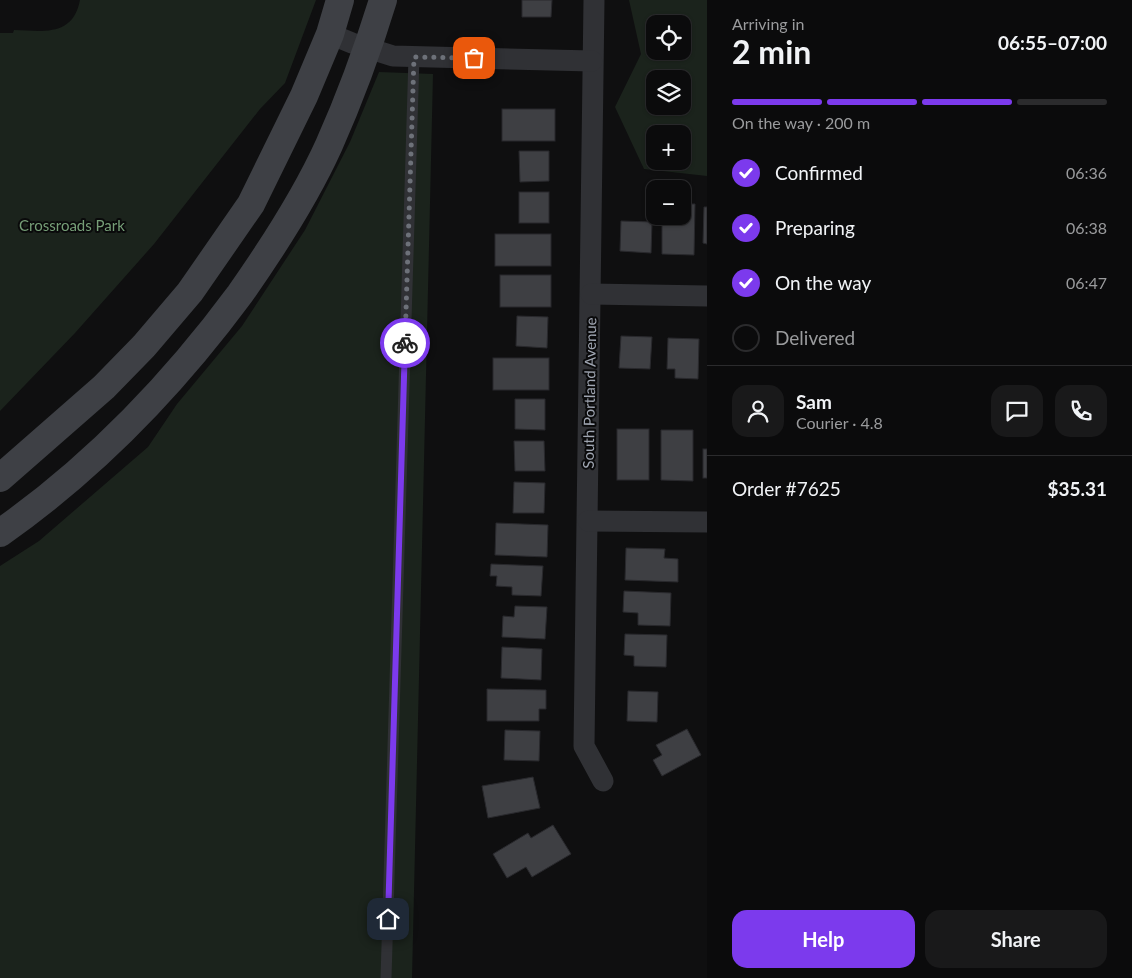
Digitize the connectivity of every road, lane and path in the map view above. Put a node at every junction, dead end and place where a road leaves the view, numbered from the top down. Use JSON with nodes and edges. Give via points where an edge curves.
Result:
{"nodes":[{"id":1,"x":340,"y":0,"type":"edge"},
{"id":2,"x":383,"y":0,"type":"edge"},
{"id":3,"x":594,"y":0,"type":"edge"},
{"id":4,"x":330,"y":34,"type":"junction"},
{"id":5,"x":368,"y":48,"type":"junction"},
{"id":6,"x":414,"y":57,"type":"junction"},
{"id":7,"x":592,"y":61,"type":"junction"},
{"id":8,"x":591,"y":294,"type":"junction"},
{"id":9,"x":707,"y":296,"type":"edge"},
{"id":10,"x":0,"y":478,"type":"edge"},
{"id":11,"x":588,"y":520,"type":"junction"},
{"id":12,"x":707,"y":522,"type":"edge"},
{"id":13,"x":0,"y":533,"type":"edge"},
{"id":14,"x":602,"y":781,"type":"dead end"},
{"id":15,"x":386,"y":978,"type":"edge"}],
"edges":[{"from":1,"to":4,"type":"main road"},
{"from":2,"to":5,"type":"main road"},
{"from":3,"to":7,"type":"street","name":"South Portland Avenue"},
{"from":4,"to":5,"type":"street"},
{"from":4,"to":10,"type":"main road","via":[[304,96],[251,204],[190,292],[104,387]]},
{"from":5,"to":6,"type":"street","via":[[393,56]]},
{"from":5,"to":13,"type":"main road","via":[[328,146],[292,214],[256,272],[217,325],[118,437],[33,510]]},
{"from":6,"to":7,"type":"street"},
{"from":6,"to":15,"type":"lane"},
{"from":7,"to":8,"type":"street","name":"South Portland Avenue"},
{"from":8,"to":9,"type":"street"},
{"from":8,"to":11,"type":"street","name":"South Portland Avenue"},
{"from":11,"to":12,"type":"street"},
{"from":11,"to":14,"type":"street","name":"South Portland Avenue","via":[[584,746]]}]}
